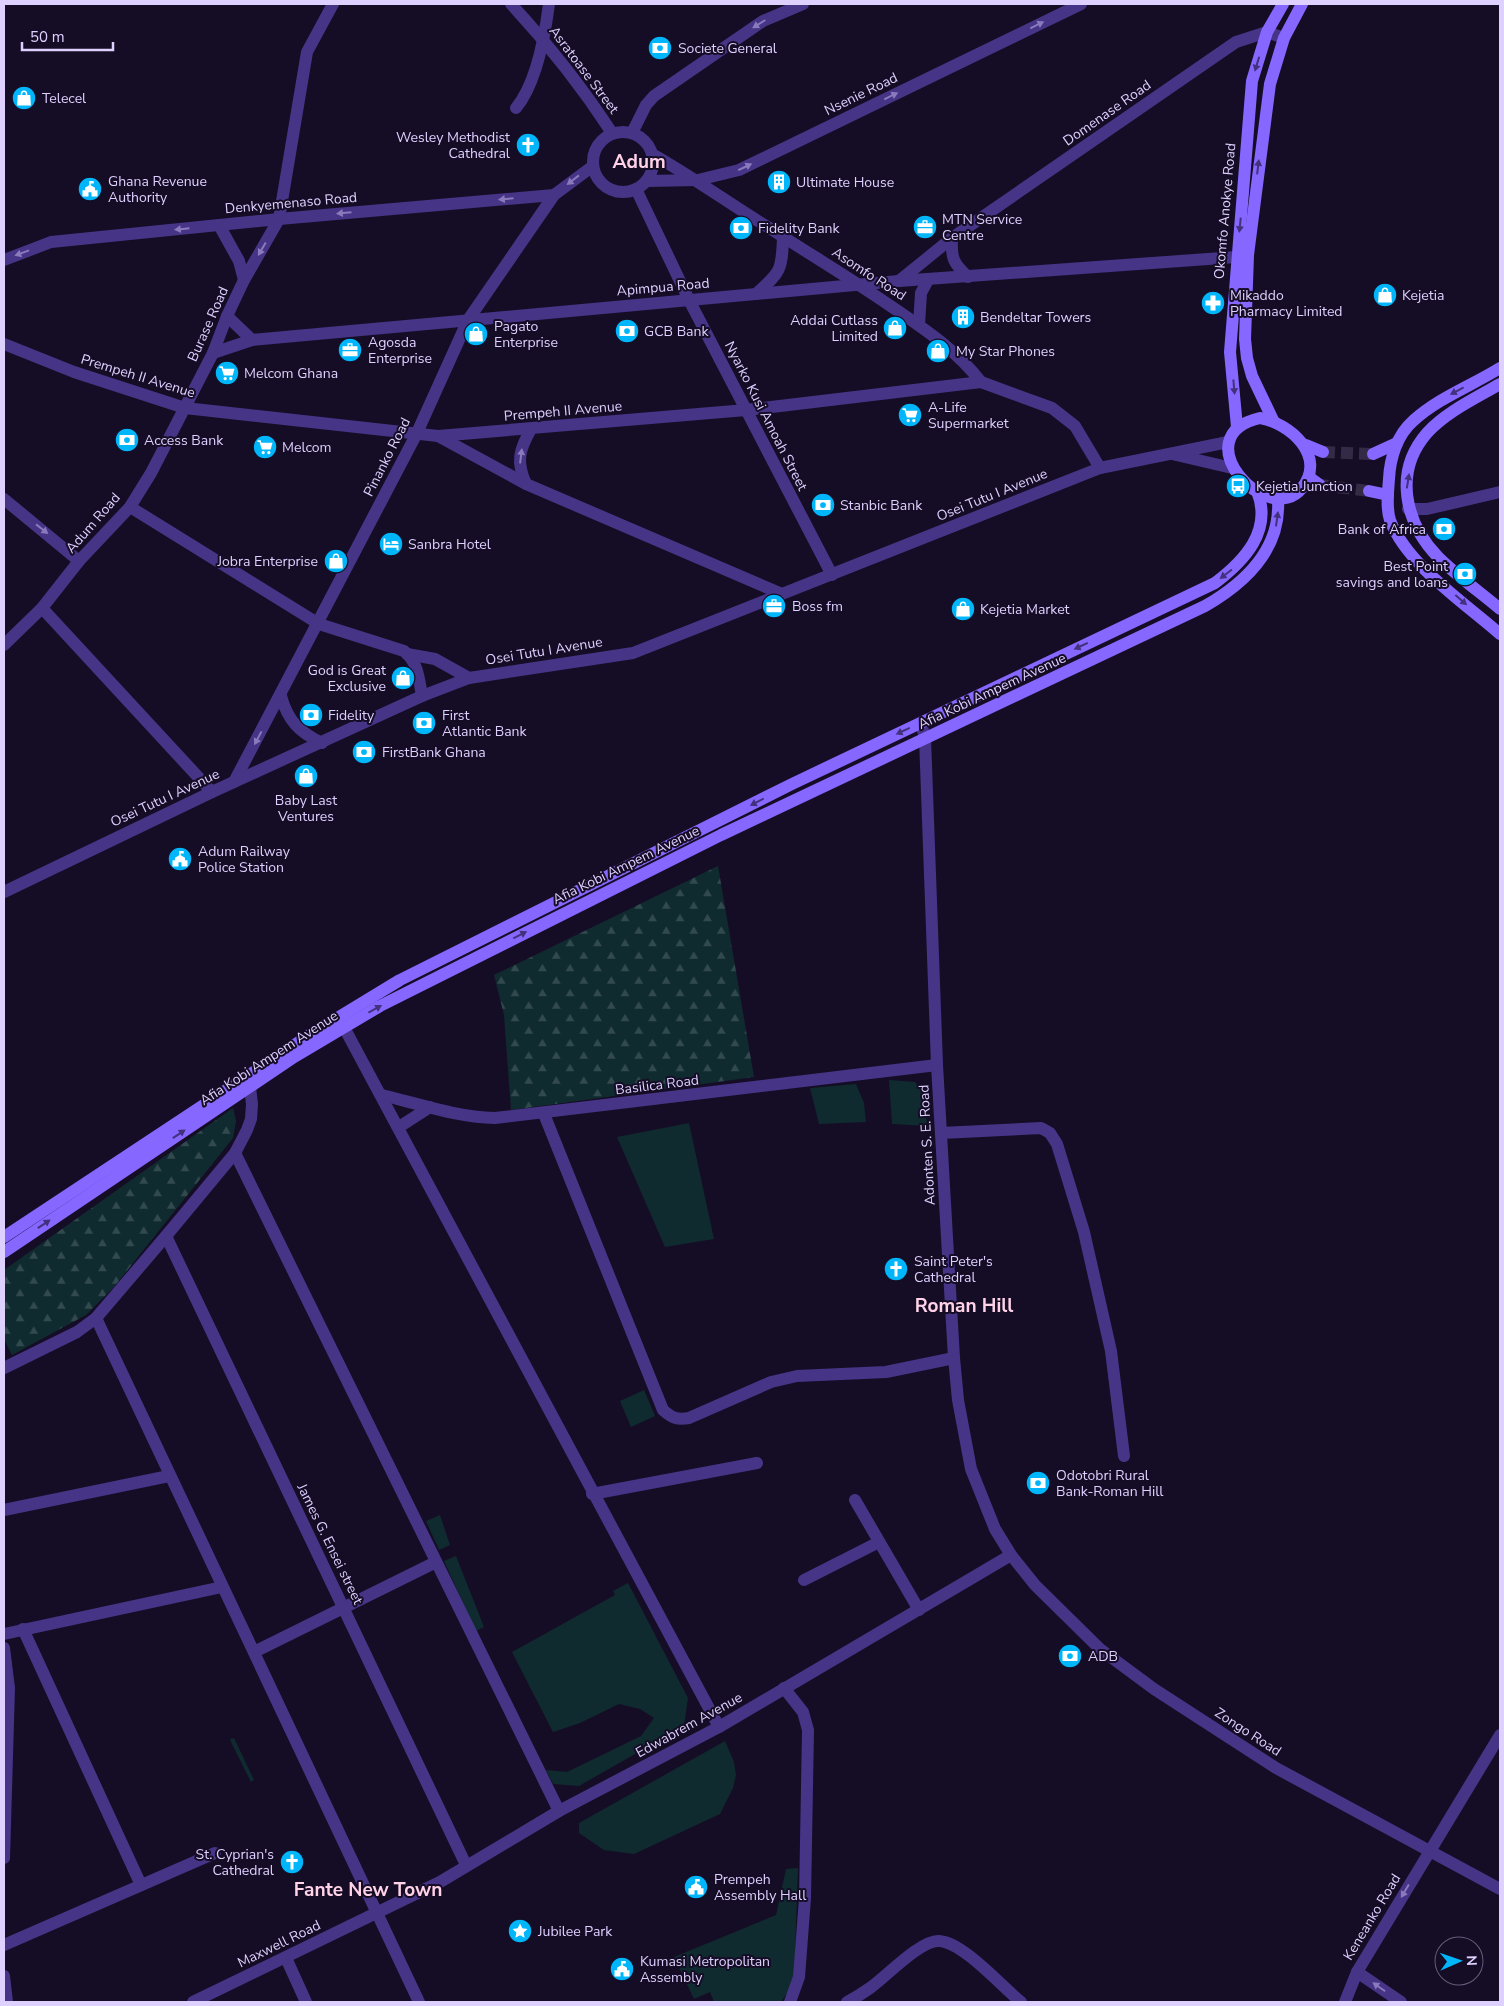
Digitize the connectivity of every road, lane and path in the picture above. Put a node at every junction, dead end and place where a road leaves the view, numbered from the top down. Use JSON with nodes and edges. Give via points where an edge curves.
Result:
{"nodes":[{"id":1,"x":333,"y":4,"type":"edge"},
{"id":2,"x":511,"y":4,"type":"edge"},
{"id":3,"x":548,"y":4,"type":"edge"},
{"id":4,"x":804,"y":4,"type":"edge"},
{"id":5,"x":1081,"y":4,"type":"edge"},
{"id":6,"x":1283,"y":4,"type":"edge"},
{"id":7,"x":1302,"y":4,"type":"edge"},
{"id":8,"x":1267,"y":32,"type":"junction"},
{"id":9,"x":1284,"y":38,"type":"junction"},
{"id":10,"x":544,"y":40,"type":"junction"},
{"id":11,"x":516,"y":108,"type":"dead end"},
{"id":12,"x":612,"y":133,"type":"junction"},
{"id":13,"x":632,"y":133,"type":"junction"},
{"id":14,"x":652,"y":154,"type":"junction"},
{"id":15,"x":593,"y":166,"type":"junction"},
{"id":16,"x":698,"y":180,"type":"junction"},
{"id":17,"x":647,"y":181,"type":"junction"},
{"id":18,"x":636,"y":189,"type":"junction"},
{"id":19,"x":554,"y":195,"type":"junction"},
{"id":20,"x":280,"y":219,"type":"junction"},
{"id":21,"x":220,"y":225,"type":"junction"},
{"id":22,"x":783,"y":237,"type":"junction"},
{"id":23,"x":952,"y":238,"type":"junction"},
{"id":24,"x":1236,"y":257,"type":"junction"},
{"id":25,"x":4,"y":260,"type":"edge"},
{"id":26,"x":968,"y":277,"type":"junction"},
{"id":27,"x":244,"y":280,"type":"junction"},
{"id":28,"x":928,"y":280,"type":"junction"},
{"id":29,"x":899,"y":281,"type":"junction"},
{"id":30,"x":860,"y":285,"type":"junction"},
{"id":31,"x":756,"y":294,"type":"junction"},
{"id":32,"x":689,"y":300,"type":"junction"},
{"id":33,"x":227,"y":316,"type":"junction"},
{"id":34,"x":468,"y":320,"type":"junction"},
{"id":35,"x":919,"y":325,"type":"junction"},
{"id":36,"x":252,"y":340,"type":"junction"},
{"id":37,"x":4,"y":344,"type":"edge"},
{"id":38,"x":213,"y":353,"type":"junction"},
{"id":39,"x":1500,"y":368,"type":"edge"},
{"id":40,"x":982,"y":382,"type":"junction"},
{"id":41,"x":1500,"y":384,"type":"edge"},
{"id":42,"x":185,"y":408,"type":"junction"},
{"id":43,"x":746,"y":410,"type":"junction"},
{"id":44,"x":1273,"y":420,"type":"junction"},
{"id":45,"x":1237,"y":427,"type":"junction"},
{"id":46,"x":531,"y":429,"type":"junction"},
{"id":47,"x":416,"y":435,"type":"junction"},
{"id":48,"x":438,"y":436,"type":"junction"},
{"id":49,"x":1228,"y":442,"type":"junction"},
{"id":50,"x":1397,"y":443,"type":"junction"},
{"id":51,"x":1306,"y":445,"type":"junction"},
{"id":52,"x":1323,"y":452,"type":"tunnel mouth"},
{"id":53,"x":1167,"y":453,"type":"junction"},
{"id":54,"x":1373,"y":454,"type":"tunnel mouth"},
{"id":55,"x":1100,"y":468,"type":"junction"},
{"id":56,"x":1232,"y":468,"type":"junction"},
{"id":57,"x":1309,"y":477,"type":"junction"},
{"id":58,"x":526,"y":484,"type":"junction"},
{"id":59,"x":1320,"y":486,"type":"tunnel mouth"},
{"id":60,"x":1257,"y":491,"type":"junction"},
{"id":61,"x":1369,"y":491,"type":"tunnel mouth"},
{"id":62,"x":1500,"y":492,"type":"edge"},
{"id":63,"x":1388,"y":494,"type":"junction"},
{"id":64,"x":4,"y":499,"type":"edge"},
{"id":65,"x":1278,"y":500,"type":"junction"},
{"id":66,"x":130,"y":507,"type":"junction"},
{"id":67,"x":1408,"y":509,"type":"junction"},
{"id":68,"x":79,"y":561,"type":"junction"},
{"id":69,"x":832,"y":575,"type":"junction"},
{"id":70,"x":782,"y":594,"type":"junction"},
{"id":71,"x":42,"y":608,"type":"junction"},
{"id":72,"x":1500,"y":609,"type":"edge"},
{"id":73,"x":319,"y":624,"type":"junction"},
{"id":74,"x":1500,"y":634,"type":"edge"},
{"id":75,"x":4,"y":645,"type":"edge"},
{"id":76,"x":407,"y":654,"type":"junction"},
{"id":77,"x":469,"y":678,"type":"junction"},
{"id":78,"x":281,"y":696,"type":"junction"},
{"id":79,"x":422,"y":696,"type":"junction"},
{"id":80,"x":921,"y":723,"type":"junction"},
{"id":81,"x":925,"y":738,"type":"junction"},
{"id":82,"x":322,"y":743,"type":"junction"},
{"id":83,"x":234,"y":782,"type":"junction"},
{"id":84,"x":212,"y":792,"type":"junction"},
{"id":85,"x":4,"y":892,"type":"edge"},
{"id":86,"x":341,"y":1022,"type":"junction"},
{"id":87,"x":937,"y":1065,"type":"junction"},
{"id":88,"x":247,"y":1083,"type":"junction"},
{"id":89,"x":382,"y":1095,"type":"junction"},
{"id":90,"x":430,"y":1107,"type":"junction"},
{"id":91,"x":544,"y":1114,"type":"junction"},
{"id":92,"x":399,"y":1127,"type":"junction"},
{"id":93,"x":941,"y":1133,"type":"junction"},
{"id":94,"x":235,"y":1153,"type":"junction"},
{"id":95,"x":166,"y":1236,"type":"junction"},
{"id":96,"x":4,"y":1237,"type":"edge"},
{"id":97,"x":4,"y":1252,"type":"edge"},
{"id":98,"x":96,"y":1318,"type":"junction"},
{"id":99,"x":954,"y":1358,"type":"junction"},
{"id":100,"x":4,"y":1368,"type":"edge"},
{"id":101,"x":1124,"y":1456,"type":"dead end"},
{"id":102,"x":757,"y":1464,"type":"dead end"},
{"id":103,"x":169,"y":1476,"type":"junction"},
{"id":104,"x":592,"y":1494,"type":"junction"},
{"id":105,"x":854,"y":1500,"type":"dead end"},
{"id":106,"x":4,"y":1510,"type":"edge"},
{"id":107,"x":879,"y":1542,"type":"junction"},
{"id":108,"x":1011,"y":1555,"type":"junction"},
{"id":109,"x":436,"y":1562,"type":"junction"},
{"id":110,"x":804,"y":1580,"type":"dead end"},
{"id":111,"x":222,"y":1588,"type":"junction"},
{"id":112,"x":344,"y":1608,"type":"junction"},
{"id":113,"x":919,"y":1610,"type":"junction"},
{"id":114,"x":23,"y":1629,"type":"junction"},
{"id":115,"x":4,"y":1634,"type":"edge"},
{"id":116,"x":4,"y":1648,"type":"edge"},
{"id":117,"x":254,"y":1652,"type":"junction"},
{"id":118,"x":784,"y":1688,"type":"junction"},
{"id":119,"x":719,"y":1727,"type":"junction"},
{"id":120,"x":1500,"y":1735,"type":"edge"},
{"id":121,"x":559,"y":1811,"type":"junction"},
{"id":122,"x":1430,"y":1850,"type":"junction"},
{"id":123,"x":215,"y":1852,"type":"dead end"},
{"id":124,"x":4,"y":1858,"type":"edge"},
{"id":125,"x":466,"y":1866,"type":"junction"},
{"id":126,"x":141,"y":1885,"type":"junction"},
{"id":127,"x":1500,"y":1889,"type":"edge"},
{"id":128,"x":377,"y":1912,"type":"junction"},
{"id":129,"x":4,"y":1945,"type":"edge"},
{"id":130,"x":286,"y":1958,"type":"junction"},
{"id":131,"x":1357,"y":1972,"type":"junction"},
{"id":132,"x":4,"y":1976,"type":"edge"},
{"id":133,"x":7,"y":2002,"type":"edge"},
{"id":134,"x":195,"y":2002,"type":"edge"},
{"id":135,"x":306,"y":2002,"type":"edge"},
{"id":136,"x":419,"y":2002,"type":"edge"},
{"id":137,"x":790,"y":2002,"type":"edge"},
{"id":138,"x":847,"y":2002,"type":"edge"},
{"id":139,"x":1021,"y":2002,"type":"edge"},
{"id":140,"x":1345,"y":2002,"type":"edge"},
{"id":141,"x":1401,"y":2002,"type":"edge"}],
"edges":[{"from":1,"to":20,"type":"street","via":[[307,52]]},
{"from":2,"to":10,"type":"street","name":"Asratoase Street"},
{"from":3,"to":10,"type":"street"},
{"from":4,"to":13,"type":"street","one_way":true,"via":[[763,21],[654,96]]},
{"from":16,"to":5,"type":"street","name":"Nsenie Road","one_way":true,"via":[[739,170]]},
{"from":6,"to":8,"type":"main road","name":"Okomfo Anokye Road"},
{"from":7,"to":9,"type":"main road","name":"Okomfo Anokye Road"},
{"from":8,"to":9,"type":"street"},
{"from":8,"to":23,"type":"street","name":"Domenase Road","via":[[1236,42]]},
{"from":8,"to":24,"type":"main road","name":"Okomfo Anokye Road","one_way":true,"via":[[1252,81]]},
{"from":44,"to":9,"type":"main road","name":"Okomfo Anokye Road","one_way":true,"via":[[1252,376],[1245,340],[1248,256],[1260,154],[1270,84]]},
{"from":10,"to":11,"type":"street","via":[[525,96]]},
{"from":10,"to":12,"type":"street","name":"Asratoase Street","via":[[589,96]]},
{"from":12,"to":13,"type":"street"},
{"from":12,"to":15,"type":"street","via":[[597,146]]},
{"from":13,"to":14,"type":"street","via":[[648,145]]},
{"from":14,"to":16,"type":"street"},
{"from":14,"to":17,"type":"street","via":[[653,164]]},
{"from":15,"to":18,"type":"street","via":[[596,176],[610,190]]},
{"from":15,"to":19,"type":"street","name":"Pinanko Road","one_way":true},
{"from":16,"to":17,"type":"street"},
{"from":16,"to":22,"type":"street","name":"Asomfo Road","via":[[724,201]]},
{"from":17,"to":18,"type":"street"},
{"from":18,"to":32,"type":"street","name":"Nyarko Kusi Amoah Street"},
{"from":19,"to":20,"type":"street","name":"Denkyemenaso Road","one_way":true},
{"from":19,"to":34,"type":"street","name":"Pinanko Road"},
{"from":20,"to":21,"type":"street","name":"Denkyemenaso Road"},
{"from":20,"to":27,"type":"street","name":"Burase Road","one_way":true},
{"from":21,"to":25,"type":"street","name":"Denkyemenaso Road","one_way":true,"via":[[51,242]]},
{"from":21,"to":27,"type":"street","name":"Burase Road","via":[[239,261]]},
{"from":22,"to":30,"type":"street","name":"Asomfo Road"},
{"from":22,"to":31,"type":"street","via":[[782,262],[776,276]]},
{"from":23,"to":26,"type":"street","via":[[954,261]]},
{"from":23,"to":29,"type":"street","name":"Domenase Road"},
{"from":24,"to":26,"type":"street","name":"Apimpua Road"},
{"from":24,"to":45,"type":"main road","name":"Okomfo Anokye Road","one_way":true,"via":[[1230,352]]},
{"from":26,"to":28,"type":"street","name":"Apimpua Road"},
{"from":27,"to":33,"type":"street","name":"Burase Road"},
{"from":28,"to":29,"type":"street","name":"Apimpua Road"},
{"from":28,"to":35,"type":"street","via":[[921,293]]},
{"from":29,"to":30,"type":"street","name":"Apimpua Road"},
{"from":30,"to":31,"type":"street","name":"Apimpua Road"},
{"from":30,"to":35,"type":"street","name":"Asomfo Road"},
{"from":31,"to":32,"type":"street","name":"Apimpua Road"},
{"from":32,"to":34,"type":"street","name":"Apimpua Road"},
{"from":32,"to":43,"type":"street","name":"Nyarko Kusi Amoah Street"},
{"from":33,"to":36,"type":"street"},
{"from":33,"to":38,"type":"street","name":"Burase Road"},
{"from":34,"to":36,"type":"street","name":"Apimpua Road"},
{"from":34,"to":47,"type":"street","name":"Pinanko Road"},
{"from":35,"to":40,"type":"street","name":"Asomfo Road","via":[[964,360]]},
{"from":36,"to":38,"type":"street","name":"Apimpua Road"},
{"from":37,"to":42,"type":"street","name":"Prempeh II Avenue","via":[[74,372]]},
{"from":38,"to":42,"type":"street","name":"Burase Road"},
{"from":39,"to":50,"type":"main road","one_way":true,"via":[[1431,405],[1411,422]]},
{"from":40,"to":43,"type":"street","name":"Prempeh II Avenue"},
{"from":40,"to":55,"type":"street","name":"Prempeh II Avenue","via":[[1052,408],[1075,426]]},
{"from":67,"to":41,"type":"main road","one_way":true,"via":[[1408,474],[1416,450],[1427,433],[1450,414]]},
{"from":42,"to":47,"type":"street","name":"Prempeh II Avenue"},
{"from":42,"to":66,"type":"street","name":"Adum Road"},
{"from":43,"to":46,"type":"street","name":"Prempeh II Avenue"},
{"from":43,"to":69,"type":"street","name":"Nyarko Kusi Amoah Street"},
{"from":44,"to":45,"type":"main road","via":[[1260,418]]},
{"from":44,"to":51,"type":"main road"},
{"from":45,"to":49,"type":"main road"},
{"from":46,"to":48,"type":"street","name":"Prempeh II Avenue"},
{"from":58,"to":46,"type":"street","one_way":true,"via":[[519,470],[520,456]]},
{"from":47,"to":48,"type":"street","name":"Prempeh II Avenue"},
{"from":47,"to":73,"type":"street","name":"Pinanko Road"},
{"from":48,"to":58,"type":"street"},
{"from":49,"to":53,"type":"street","name":"Osei Tutu I Avenue"},
{"from":49,"to":56,"type":"main road"},
{"from":50,"to":54,"type":"main road"},
{"from":50,"to":63,"type":"main road","via":[[1390,465]]},
{"from":51,"to":52,"type":"main road"},
{"from":51,"to":57,"type":"main road","via":[[1311,462]]},
{"from":53,"to":55,"type":"street","name":"Osei Tutu I Avenue"},
{"from":53,"to":56,"type":"street"},
{"from":55,"to":69,"type":"street","name":"Osei Tutu I Avenue"},
{"from":56,"to":60,"type":"main road"},
{"from":57,"to":59,"type":"main road"},
{"from":57,"to":65,"type":"main road","via":[[1301,489]]},
{"from":58,"to":70,"type":"street"},
{"from":60,"to":65,"type":"main road","via":[[1266,498]]},
{"from":60,"to":80,"type":"main road","name":"Afia Kobi Ampem Avenue","one_way":true,"via":[[1260,508],[1258,537],[1248,553],[1215,583]]},
{"from":61,"to":63,"type":"main road"},
{"from":62,"to":67,"type":"street","via":[[1427,509]]},
{"from":63,"to":74,"type":"main road","one_way":true,"via":[[1390,520],[1402,545]]},
{"from":64,"to":68,"type":"street","one_way":true},
{"from":81,"to":65,"type":"main road","name":"Afia Kobi Ampem Avenue","one_way":true,"via":[[1038,687],[1232,590],[1248,575],[1274,538],[1279,516]]},
{"from":66,"to":68,"type":"street","name":"Adum Road"},
{"from":66,"to":73,"type":"street"},
{"from":67,"to":72,"type":"main road","via":[[1420,534],[1439,558]]},
{"from":68,"to":71,"type":"street","name":"Adum Road"},
{"from":69,"to":70,"type":"street","name":"Osei Tutu I Avenue"},
{"from":70,"to":77,"type":"street","name":"Osei Tutu I Avenue","via":[[633,653]]},
{"from":71,"to":75,"type":"street","name":"Adum Road"},
{"from":71,"to":84,"type":"street"},
{"from":73,"to":76,"type":"street"},
{"from":73,"to":78,"type":"street","name":"Pinanko Road"},
{"from":76,"to":77,"type":"street","via":[[435,659]]},
{"from":76,"to":79,"type":"street","via":[[416,665]]},
{"from":77,"to":79,"type":"street","name":"Osei Tutu I Avenue"},
{"from":78,"to":82,"type":"street","via":[[286,713],[296,728]]},
{"from":78,"to":83,"type":"street","name":"Pinanko Road","one_way":true},
{"from":79,"to":82,"type":"street","name":"Osei Tutu I Avenue"},
{"from":80,"to":81,"type":"street","name":"Adonten S. E. Road"},
{"from":80,"to":86,"type":"main road","name":"Afia Kobi Ampem Avenue","one_way":true,"via":[[400,980]]},
{"from":86,"to":81,"type":"main road","name":"Afia Kobi Ampem Avenue","one_way":true,"via":[[380,1006],[721,835]]},
{"from":81,"to":87,"type":"street","name":"Adonten S. E. Road"},
{"from":82,"to":83,"type":"street","name":"Osei Tutu I Avenue"},
{"from":83,"to":84,"type":"street","name":"Osei Tutu I Avenue"},
{"from":84,"to":85,"type":"street","name":"Osei Tutu I Avenue"},
{"from":86,"to":88,"type":"main road","name":"Afia Kobi Ampem Avenue","via":[[294,1057]]},
{"from":86,"to":89,"type":"street"},
{"from":87,"to":91,"type":"street","name":"Basilica Road"},
{"from":87,"to":93,"type":"street","name":"Adonten S. E. Road"},
{"from":88,"to":94,"type":"street","via":[[252,1119]]},
{"from":88,"to":96,"type":"main road","name":"Afia Kobi Ampem Avenue"},
{"from":97,"to":88,"type":"main road","name":"Afia Kobi Ampem Avenue","one_way":true},
{"from":89,"to":90,"type":"street","name":"Basilica Road"},
{"from":89,"to":92,"type":"street"},
{"from":90,"to":91,"type":"street","name":"Basilica Road","via":[[481,1118]]},
{"from":90,"to":92,"type":"street"},
{"from":91,"to":99,"type":"street","via":[[663,1410],[670,1416],[678,1420],[689,1418],[771,1382],[797,1376],[886,1372]]},
{"from":92,"to":104,"type":"street"},
{"from":93,"to":99,"type":"street","name":"Adonten S. E. Road"},
{"from":93,"to":101,"type":"street","via":[[1041,1128],[1050,1133],[1057,1144],[1084,1232],[1111,1351]]},
{"from":94,"to":95,"type":"street"},
{"from":94,"to":109,"type":"street"},
{"from":95,"to":98,"type":"street"},
{"from":95,"to":112,"type":"street","name":"James G. Ensei street"},
{"from":98,"to":100,"type":"street","via":[[77,1332]]},
{"from":98,"to":103,"type":"street"},
{"from":99,"to":108,"type":"street","name":"Adonten S. E. Road","via":[[971,1469],[995,1529]]},
{"from":102,"to":104,"type":"street"},
{"from":103,"to":106,"type":"street"},
{"from":103,"to":111,"type":"street"},
{"from":104,"to":119,"type":"street"},
{"from":105,"to":107,"type":"street"},
{"from":107,"to":110,"type":"street"},
{"from":107,"to":113,"type":"street"},
{"from":108,"to":113,"type":"street","name":"Edwabrem Avenue"},
{"from":108,"to":122,"type":"street","name":"Zongo Road","via":[[1100,1649],[1154,1689],[1276,1768]]},
{"from":109,"to":112,"type":"street"},
{"from":109,"to":121,"type":"street"},
{"from":111,"to":114,"type":"street"},
{"from":111,"to":117,"type":"street"},
{"from":112,"to":117,"type":"street"},
{"from":112,"to":125,"type":"street","name":"James G. Ensei street"},
{"from":113,"to":118,"type":"street","name":"Edwabrem Avenue"},
{"from":114,"to":115,"type":"street"},
{"from":114,"to":126,"type":"street"},
{"from":116,"to":124,"type":"street","via":[[9,1688]]},
{"from":117,"to":128,"type":"street"},
{"from":118,"to":119,"type":"street","name":"Edwabrem Avenue"},
{"from":118,"to":137,"type":"street","via":[[803,1712],[808,1730],[806,1898],[799,1977]]},
{"from":119,"to":121,"type":"street","name":"Edwabrem Avenue"},
{"from":120,"to":122,"type":"street","name":"Keneanko Road"},
{"from":121,"to":125,"type":"street","name":"Edwabrem Avenue"},
{"from":122,"to":127,"type":"street","name":"Zongo Road"},
{"from":122,"to":131,"type":"street","name":"Keneanko Road","one_way":true},
{"from":123,"to":126,"type":"street"},
{"from":125,"to":128,"type":"street","name":"Edwabrem Avenue"},
{"from":126,"to":129,"type":"street"},
{"from":128,"to":130,"type":"street","name":"Maxwell Road"},
{"from":128,"to":136,"type":"street"},
{"from":130,"to":134,"type":"street","name":"Maxwell Road"},
{"from":130,"to":135,"type":"street"},
{"from":131,"to":140,"type":"street","name":"Keneanko Road"},
{"from":141,"to":131,"type":"street","one_way":true},
{"from":132,"to":133,"type":"street"},
{"from":138,"to":139,"type":"street","via":[[918,1950],[939,1941],[962,1951]]}]}
